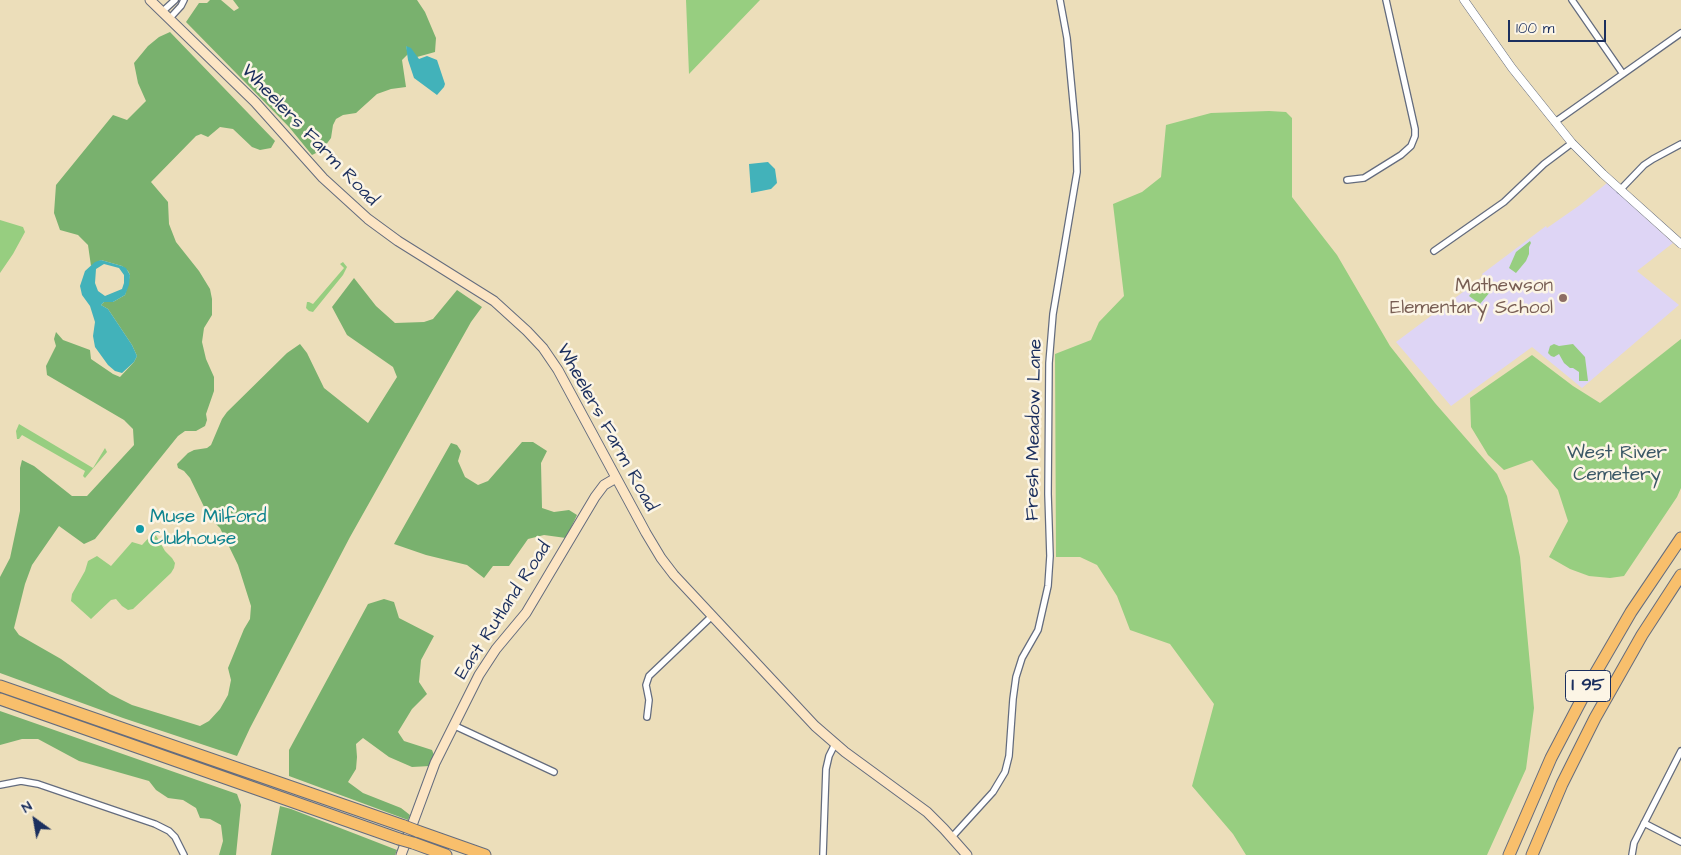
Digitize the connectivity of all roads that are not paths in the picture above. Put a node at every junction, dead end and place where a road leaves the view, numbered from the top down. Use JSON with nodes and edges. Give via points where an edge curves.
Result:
{"nodes":[{"id":1,"x":150,"y":0,"type":"edge"},
{"id":2,"x":175,"y":0,"type":"edge"},
{"id":3,"x":184,"y":0,"type":"edge"},
{"id":4,"x":1060,"y":0,"type":"edge"},
{"id":5,"x":1386,"y":0,"type":"edge"},
{"id":6,"x":1464,"y":0,"type":"edge"},
{"id":7,"x":1572,"y":0,"type":"edge"},
{"id":8,"x":166,"y":15,"type":"junction"},
{"id":9,"x":1681,"y":33,"type":"edge"},
{"id":10,"x":1623,"y":74,"type":"junction"},
{"id":11,"x":1555,"y":122,"type":"junction"},
{"id":12,"x":1572,"y":143,"type":"junction"},
{"id":13,"x":1681,"y":144,"type":"edge"},
{"id":14,"x":1347,"y":180,"type":"dead end"},
{"id":15,"x":1620,"y":190,"type":"junction"},
{"id":16,"x":1681,"y":244,"type":"edge"},
{"id":17,"x":1434,"y":251,"type":"dead end"},
{"id":18,"x":616,"y":478,"type":"junction"},
{"id":19,"x":1681,"y":538,"type":"edge"},
{"id":20,"x":1681,"y":575,"type":"edge"},
{"id":21,"x":712,"y":616,"type":"junction"},
{"id":22,"x":0,"y":686,"type":"edge"},
{"id":23,"x":0,"y":699,"type":"edge"},
{"id":24,"x":647,"y":717,"type":"dead end"},
{"id":25,"x":453,"y":726,"type":"junction"},
{"id":26,"x":835,"y":744,"type":"junction"},
{"id":27,"x":1681,"y":751,"type":"edge"},
{"id":28,"x":554,"y":772,"type":"dead end"},
{"id":29,"x":0,"y":785,"type":"edge"},
{"id":30,"x":1644,"y":824,"type":"junction"},
{"id":31,"x":952,"y":837,"type":"junction"},
{"id":32,"x":1681,"y":842,"type":"edge"},
{"id":33,"x":1510,"y":851,"type":"edge"},
{"id":34,"x":184,"y":855,"type":"edge"},
{"id":35,"x":400,"y":855,"type":"edge"},
{"id":36,"x":446,"y":855,"type":"edge"},
{"id":37,"x":485,"y":855,"type":"edge"},
{"id":38,"x":823,"y":855,"type":"edge"},
{"id":39,"x":967,"y":855,"type":"edge"},
{"id":40,"x":1532,"y":855,"type":"edge"},
{"id":41,"x":1632,"y":855,"type":"edge"}],
"edges":[{"from":1,"to":8,"type":"main road","name":"Wheelers Farm Road"},
{"from":2,"to":8,"type":"street"},
{"from":3,"to":8,"type":"street","via":[[181,6]]},
{"from":4,"to":31,"type":"street","name":"Fresh Meadow Lane","via":[[1067,38],[1077,172],[1053,314],[1050,356],[1048,586],[1038,630],[1022,658],[1016,677],[1005,772],[993,792]]},
{"from":5,"to":14,"type":"street","via":[[1415,136],[1401,155],[1364,178]]},
{"from":6,"to":11,"type":"street"},
{"from":7,"to":10,"type":"street"},
{"from":8,"to":18,"type":"main road","name":"Wheelers Farm Road","via":[[255,102],[323,178],[368,219],[494,301],[527,331],[563,380]]},
{"from":9,"to":10,"type":"street"},
{"from":10,"to":11,"type":"street"},
{"from":11,"to":12,"type":"street"},
{"from":12,"to":15,"type":"street"},
{"from":12,"to":17,"type":"street","via":[[1504,202]]},
{"from":13,"to":15,"type":"street","via":[[1644,165]]},
{"from":15,"to":16,"type":"street"},
{"from":18,"to":21,"type":"main road","name":"Wheelers Farm Road","via":[[661,558]]},
{"from":18,"to":25,"type":"main road","name":"East Rutland Road","via":[[601,488],[586,510],[526,613],[483,668]]},
{"from":19,"to":33,"type":"highway","number":"I 95","via":[[1635,606],[1595,674],[1551,758]]},
{"from":20,"to":40,"type":"highway","number":"I 95","via":[[1595,718]]},
{"from":21,"to":24,"type":"street","via":[[649,676],[646,686]]},
{"from":21,"to":26,"type":"main road","name":"Wheelers Farm Road"},
{"from":22,"to":37,"type":"highway","bridge":true},
{"from":23,"to":36,"type":"highway","bridge":true},
{"from":25,"to":28,"type":"street"},
{"from":25,"to":35,"type":"main road","name":"East Rutland Road","via":[[425,787]]},
{"from":26,"to":31,"type":"main road","name":"Wheelers Farm Road","via":[[917,803]]},
{"from":26,"to":38,"type":"street","via":[[826,769]]},
{"from":27,"to":30,"type":"street"},
{"from":29,"to":34,"type":"street","via":[[22,781],[38,784],[155,824],[175,837]]},
{"from":30,"to":32,"type":"street"},
{"from":30,"to":41,"type":"street"},
{"from":31,"to":39,"type":"main road","name":"Wheelers Farm Road"}]}
